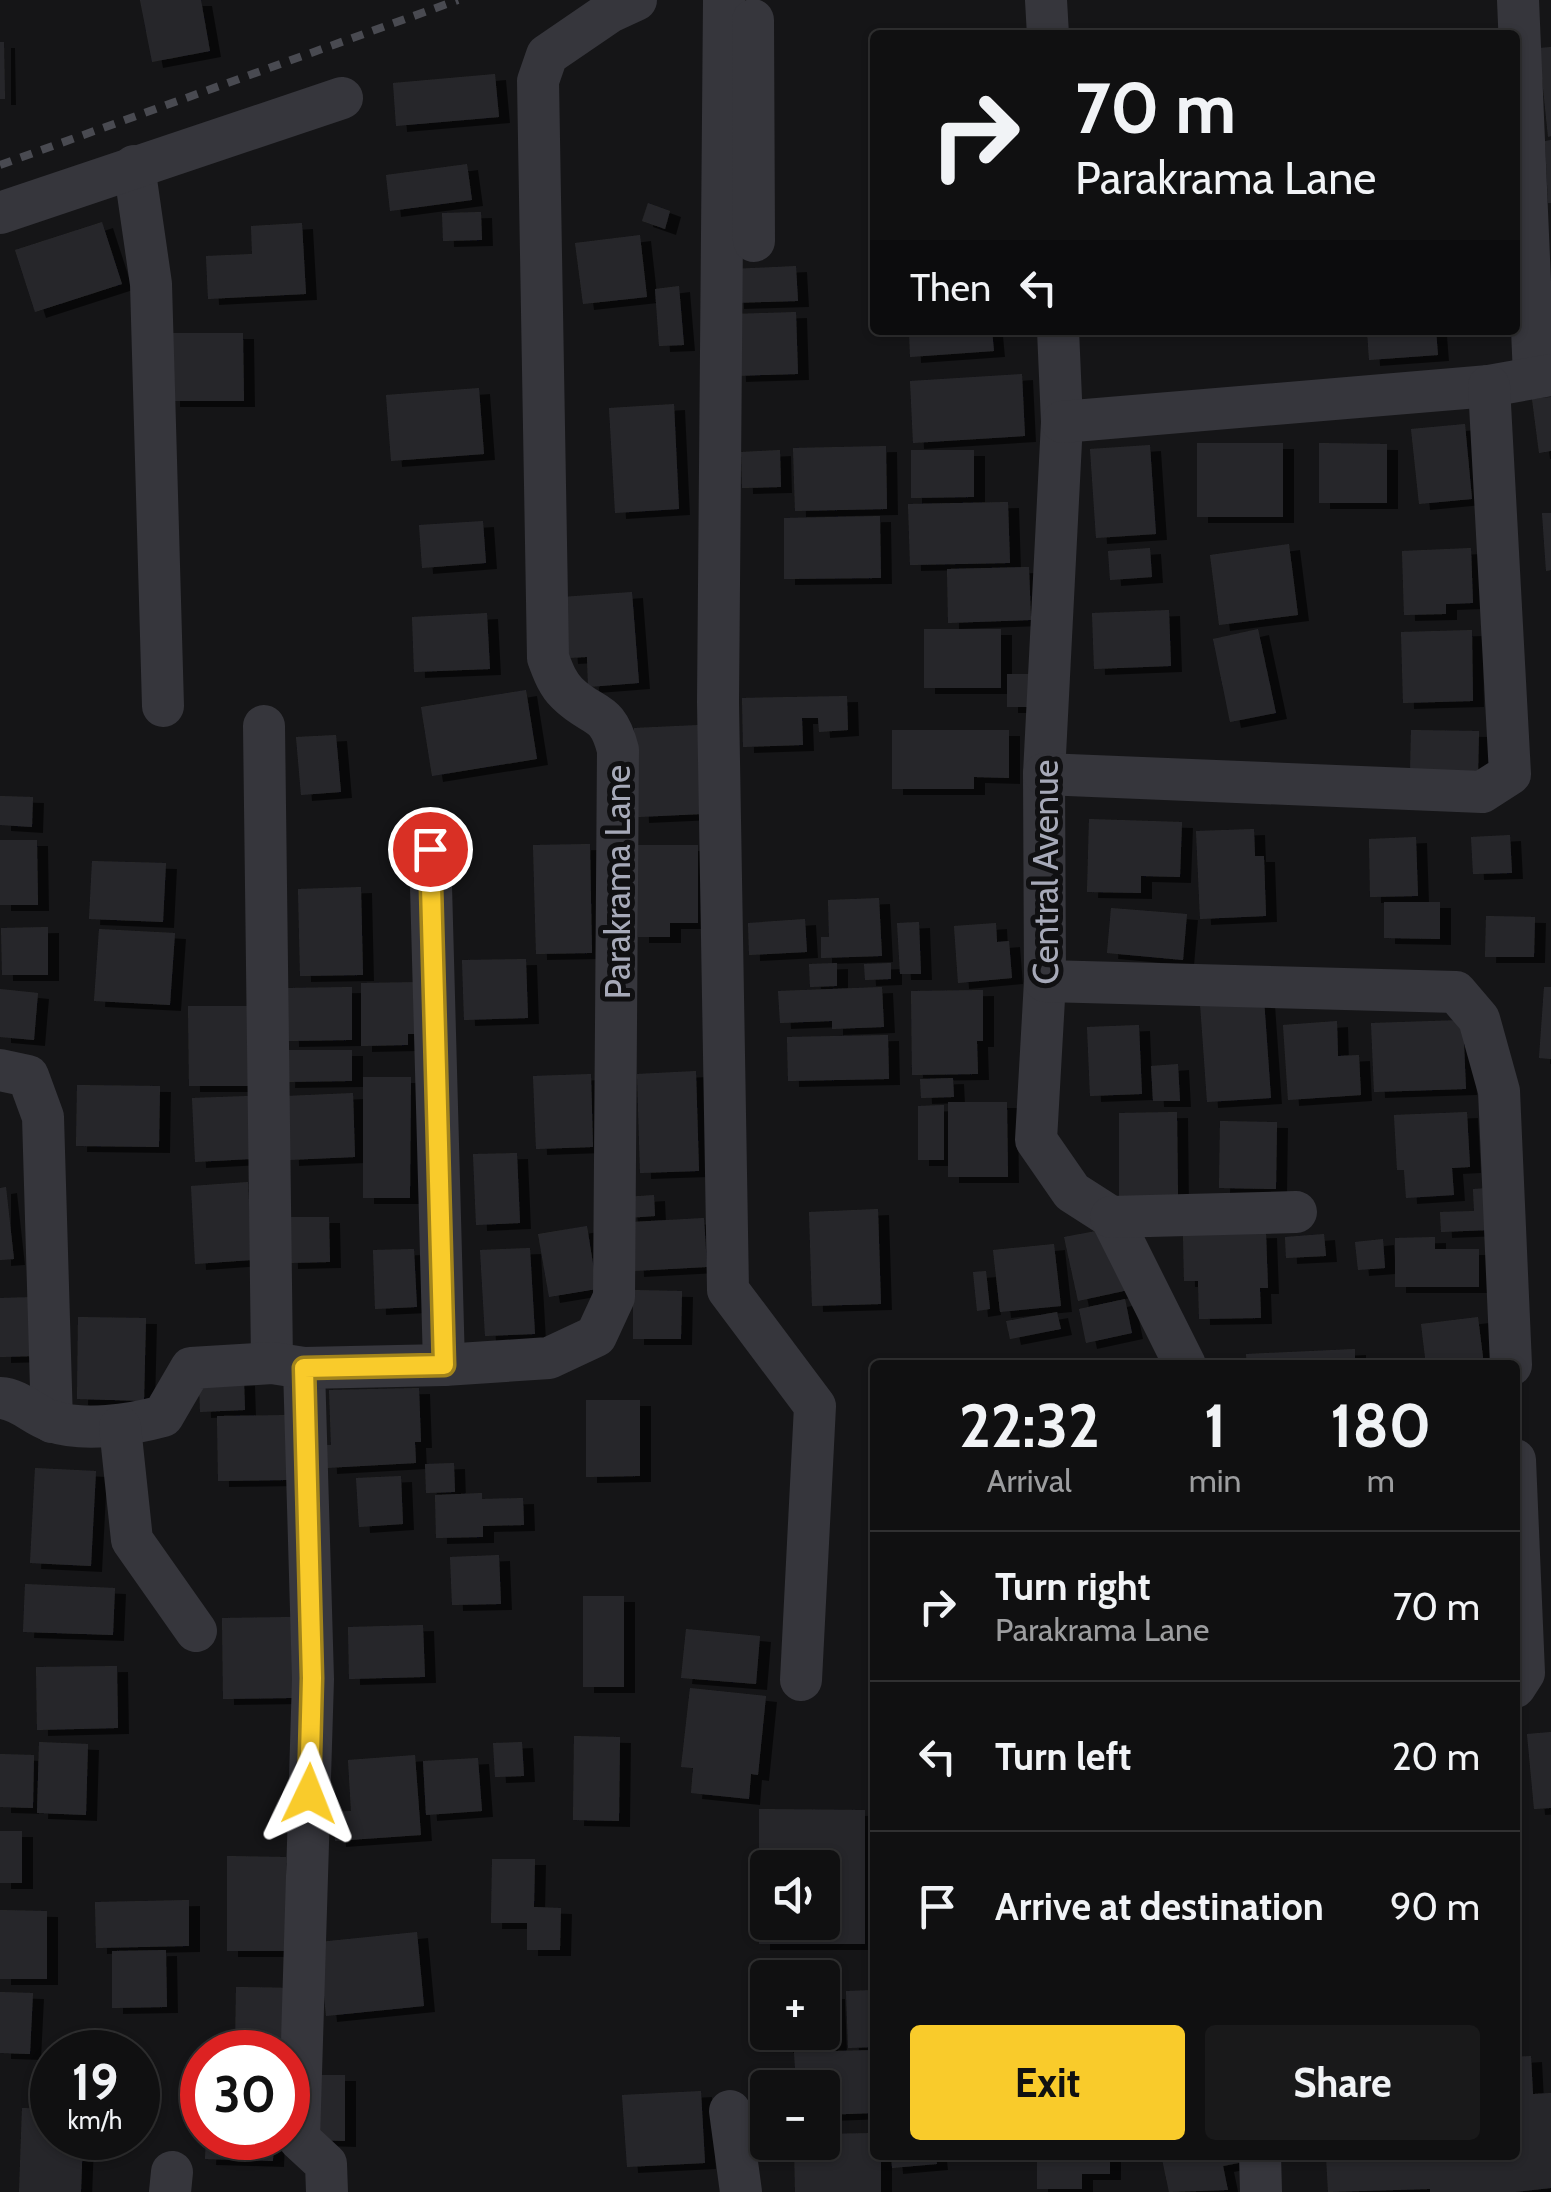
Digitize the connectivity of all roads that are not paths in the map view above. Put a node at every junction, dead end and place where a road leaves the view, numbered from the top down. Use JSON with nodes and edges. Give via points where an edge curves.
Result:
{"nodes":[{"id":1,"x":724,"y":0,"type":"edge"},
{"id":2,"x":753,"y":0,"type":"edge"},
{"id":3,"x":1046,"y":0,"type":"edge"},
{"id":4,"x":1518,"y":0,"type":"edge"},
{"id":5,"x":617,"y":4,"type":"edge"},
{"id":6,"x":1048,"y":30,"type":"edge"},
{"id":7,"x":342,"y":98,"type":"dead end"},
{"id":8,"x":134,"y":166,"type":"junction"},
{"id":9,"x":0,"y":213,"type":"edge"},
{"id":10,"x":754,"y":241,"type":"dead end"},
{"id":11,"x":1058,"y":335,"type":"edge"},
{"id":12,"x":1543,"y":375,"type":"edge"},
{"id":13,"x":1488,"y":386,"type":"junction"},
{"id":14,"x":1062,"y":422,"type":"junction"},
{"id":15,"x":164,"y":706,"type":"dead end"},
{"id":16,"x":264,"y":726,"type":"dead end"},
{"id":17,"x":1044,"y":774,"type":"junction"},
{"id":18,"x":430,"y":849,"type":"dead end"},
{"id":19,"x":1045,"y":981,"type":"junction"},
{"id":20,"x":0,"y":1070,"type":"edge"},
{"id":21,"x":1296,"y":1212,"type":"dead end"},
{"id":22,"x":1110,"y":1217,"type":"junction"},
{"id":23,"x":1182,"y":1360,"type":"edge"},
{"id":24,"x":1511,"y":1360,"type":"edge"},
{"id":25,"x":444,"y":1365,"type":"junction"},
{"id":26,"x":288,"y":1366,"type":"junction"},
{"id":27,"x":0,"y":1398,"type":"edge"},
{"id":28,"x":52,"y":1422,"type":"junction"},
{"id":29,"x":120,"y":1427,"type":"junction"},
{"id":30,"x":1520,"y":1578,"type":"edge"},
{"id":31,"x":196,"y":1632,"type":"dead end"},
{"id":32,"x":800,"y":1680,"type":"dead end"},
{"id":33,"x":1520,"y":1680,"type":"edge"},
{"id":34,"x":730,"y":2111,"type":"dead end"},
{"id":35,"x":1260,"y":2160,"type":"edge"},
{"id":36,"x":326,"y":2192,"type":"edge"},
{"id":37,"x":741,"y":2192,"type":"edge"},
{"id":38,"x":1261,"y":2192,"type":"edge"}],
"edges":[{"from":1,"to":32,"type":"street","via":[[718,702],[728,1290],[815,1406]]},
{"from":2,"to":10,"type":"street"},
{"from":3,"to":6,"type":"street"},
{"from":4,"to":12,"type":"street"},
{"from":5,"to":25,"type":"street","name":"Parakrama Lane","via":[[547,55],[538,80],[548,658],[558,683],[613,729],[618,750],[614,1297],[596,1336],[549,1358]]},
{"from":7,"to":8,"type":"street"},
{"from":8,"to":9,"type":"street"},
{"from":8,"to":15,"type":"street","via":[[151,284]]},
{"from":11,"to":14,"type":"street","name":"Central Avenue"},
{"from":12,"to":13,"type":"street"},
{"from":13,"to":14,"type":"street"},
{"from":13,"to":17,"type":"street","via":[[1510,774],[1482,792]]},
{"from":14,"to":17,"type":"street","name":"Central Avenue"},
{"from":16,"to":26,"type":"street"},
{"from":17,"to":19,"type":"street","name":"Central Avenue"},
{"from":18,"to":25,"type":"street"},
{"from":19,"to":22,"type":"street","name":"Central Avenue","via":[[1036,1140],[1072,1192]]},
{"from":19,"to":24,"type":"street","via":[[1456,992],[1479,1019],[1499,1091]]},
{"from":20,"to":28,"type":"street","via":[[28,1076],[43,1117]]},
{"from":21,"to":22,"type":"street"},
{"from":22,"to":23,"type":"street","name":"Central Avenue"},
{"from":25,"to":26,"type":"street","name":"Parakrama Lane"},
{"from":26,"to":29,"type":"street","name":"Parakrama Lane","via":[[190,1368],[163,1416]]},
{"from":26,"to":36,"type":"street","via":[[312,1678],[299,2139],[326,2164]]},
{"from":27,"to":28,"type":"street"},
{"from":28,"to":29,"type":"street"},
{"from":29,"to":31,"type":"street","via":[[132,1540]]},
{"from":30,"to":33,"type":"street"},
{"from":34,"to":37,"type":"street"},
{"from":35,"to":38,"type":"street"}]}
